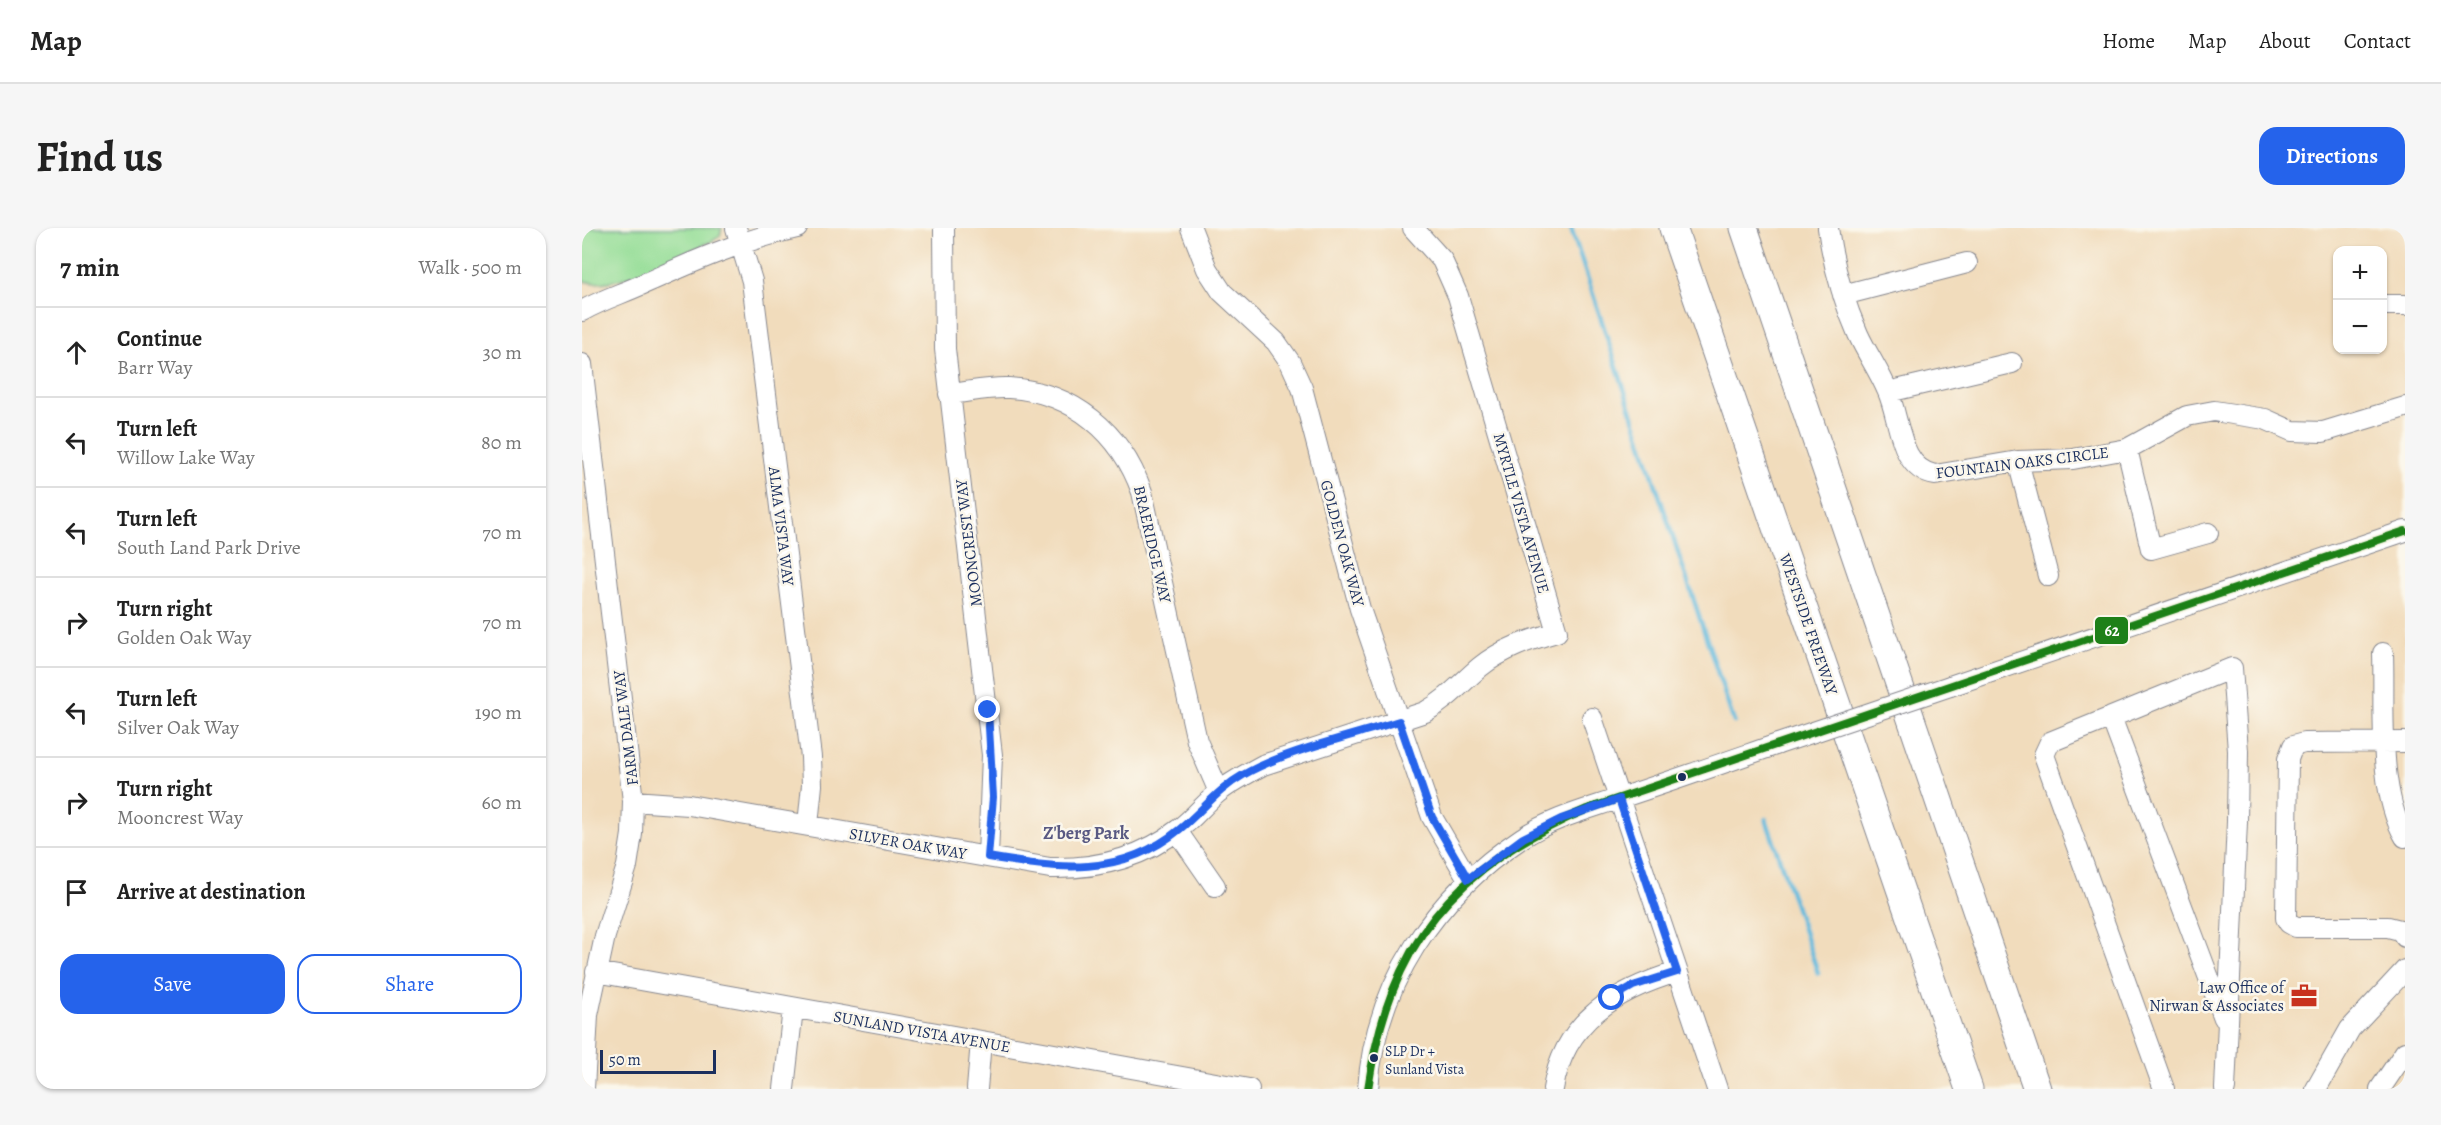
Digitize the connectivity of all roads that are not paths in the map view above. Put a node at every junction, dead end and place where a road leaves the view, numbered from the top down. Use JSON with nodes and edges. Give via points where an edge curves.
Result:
{"nodes":[{"id":1,"x":797,"y":228,"type":"edge"},
{"id":2,"x":944,"y":228,"type":"edge"},
{"id":3,"x":1191,"y":228,"type":"edge"},
{"id":4,"x":1413,"y":228,"type":"edge"},
{"id":5,"x":1673,"y":228,"type":"edge"},
{"id":6,"x":1744,"y":228,"type":"edge"},
{"id":7,"x":1828,"y":228,"type":"edge"},
{"id":8,"x":739,"y":236,"type":"edge"},
{"id":9,"x":1967,"y":263,"type":"dead end"},
{"id":10,"x":1843,"y":295,"type":"junction"},
{"id":11,"x":2387,"y":305,"type":"edge"},
{"id":12,"x":2405,"y":305,"type":"edge"},
{"id":13,"x":582,"y":311,"type":"edge"},
{"id":14,"x":2012,"y":363,"type":"dead end"},
{"id":15,"x":582,"y":364,"type":"edge"},
{"id":16,"x":1888,"y":392,"type":"junction"},
{"id":17,"x":949,"y":394,"type":"junction"},
{"id":18,"x":2405,"y":407,"type":"edge"},
{"id":19,"x":2127,"y":449,"type":"junction"},
{"id":20,"x":2018,"y":461,"type":"junction"},
{"id":21,"x":2405,"y":531,"type":"edge"},
{"id":22,"x":2208,"y":533,"type":"dead end"},
{"id":23,"x":2048,"y":576,"type":"dead end"},
{"id":24,"x":2383,"y":653,"type":"dead end"},
{"id":25,"x":2111,"y":717,"type":"junction"},
{"id":26,"x":1592,"y":718,"type":"dead end"},
{"id":27,"x":1399,"y":721,"type":"junction"},
{"id":28,"x":2395,"y":742,"type":"edge"},
{"id":29,"x":1219,"y":792,"type":"junction"},
{"id":30,"x":1619,"y":799,"type":"junction"},
{"id":31,"x":633,"y":801,"type":"junction"},
{"id":32,"x":808,"y":825,"type":"junction"},
{"id":33,"x":1177,"y":831,"type":"junction"},
{"id":34,"x":2405,"y":837,"type":"edge"},
{"id":35,"x":988,"y":857,"type":"junction"},
{"id":36,"x":1468,"y":879,"type":"junction"},
{"id":37,"x":1215,"y":886,"type":"dead end"},
{"id":38,"x":2405,"y":937,"type":"edge"},
{"id":39,"x":2405,"y":970,"type":"edge"},
{"id":40,"x":596,"y":972,"type":"junction"},
{"id":41,"x":1677,"y":972,"type":"junction"},
{"id":42,"x":793,"y":1008,"type":"junction"},
{"id":43,"x":2010,"y":1009,"type":"junction"},
{"id":44,"x":2227,"y":1026,"type":"junction"},
{"id":45,"x":1950,"y":1033,"type":"junction"},
{"id":46,"x":981,"y":1041,"type":"junction"},
{"id":47,"x":2405,"y":1052,"type":"edge"},
{"id":48,"x":1176,"y":1082,"type":"edge"},
{"id":49,"x":584,"y":1089,"type":"edge"},
{"id":50,"x":784,"y":1089,"type":"edge"},
{"id":51,"x":977,"y":1089,"type":"edge"},
{"id":52,"x":1248,"y":1089,"type":"edge"},
{"id":53,"x":1368,"y":1089,"type":"edge"},
{"id":54,"x":1552,"y":1089,"type":"edge"},
{"id":55,"x":1717,"y":1089,"type":"edge"},
{"id":56,"x":1964,"y":1089,"type":"edge"},
{"id":57,"x":1969,"y":1089,"type":"edge"},
{"id":58,"x":2037,"y":1089,"type":"edge"},
{"id":59,"x":2042,"y":1089,"type":"edge"},
{"id":60,"x":2164,"y":1089,"type":"edge"},
{"id":61,"x":2225,"y":1089,"type":"edge"},
{"id":62,"x":2316,"y":1089,"type":"edge"},
{"id":63,"x":2380,"y":1089,"type":"edge"}],
"edges":[{"from":1,"to":8,"type":"street"},
{"from":2,"to":17,"type":"street","name":"MOONCREST WAY"},
{"from":3,"to":27,"type":"street","name":"GOLDEN OAK WAY","via":[[1207,269],[1222,292],[1276,342],[1302,388],[1355,591]]},
{"from":4,"to":27,"type":"street","name":"MYRTLE VISTA AVENUE","via":[[1442,260],[1458,296],[1557,632],[1501,653],[1441,703]]},
{"from":5,"to":45,"type":"highway","name":"WESTSIDE FREEWAY"},
{"from":6,"to":43,"type":"highway"},
{"from":7,"to":10,"type":"street","name":"FOUNTAIN OAKS CIRCLE","via":[[1832,260]]},
{"from":8,"to":13,"type":"street"},
{"from":8,"to":32,"type":"street","name":"ALMA VISTA WAY","via":[[752,281],[811,757]]},
{"from":9,"to":10,"type":"street"},
{"from":10,"to":16,"type":"street","name":"FOUNTAIN OAKS CIRCLE"},
{"from":11,"to":12,"type":"street"},
{"from":14,"to":16,"type":"street"},
{"from":15,"to":31,"type":"street","name":"FARM DALE WAY"},
{"from":16,"to":20,"type":"street","name":"FOUNTAIN OAKS CIRCLE","via":[[1902,441],[1924,473],[1935,475]]},
{"from":17,"to":29,"type":"street","name":"BRAERIDGE WAY","via":[[1007,388],[1048,395],[1092,417],[1125,454],[1142,492],[1197,741]]},
{"from":17,"to":35,"type":"street","name":"MOONCREST WAY","via":[[992,755]]},
{"from":18,"to":19,"type":"street","name":"FOUNTAIN OAKS CIRCLE","via":[[2323,432],[2292,431],[2265,419],[2214,411],[2187,416]]},
{"from":19,"to":20,"type":"street","name":"FOUNTAIN OAKS CIRCLE","via":[[2073,459]]},
{"from":19,"to":22,"type":"street","via":[[2151,549]]},
{"from":20,"to":23,"type":"street"},
{"from":21,"to":30,"type":"street","bridge":true},
{"from":24,"to":28,"type":"street"},
{"from":25,"to":44,"type":"street"},
{"from":25,"to":44,"type":"street","via":[[2232,668],[2238,751]]},
{"from":25,"to":60,"type":"street","via":[[2050,742],[2044,755]]},
{"from":26,"to":30,"type":"street"},
{"from":27,"to":29,"type":"street","name":"SILVER OAK WAY","via":[[1263,765]]},
{"from":27,"to":36,"type":"street","name":"GOLDEN OAK WAY","via":[[1432,817]]},
{"from":28,"to":34,"type":"street","via":[[2386,788],[2394,819]]},
{"from":28,"to":38,"type":"street","via":[[2293,746],[2288,759],[2286,918],[2296,927],[2388,927],[2400,930]]},
{"from":29,"to":33,"type":"street","name":"SILVER OAK WAY"},
{"from":30,"to":36,"type":"street","via":[[1561,819],[1523,838]]},
{"from":30,"to":41,"type":"street"},
{"from":31,"to":32,"type":"street","name":"SILVER OAK WAY","via":[[689,805]]},
{"from":31,"to":40,"type":"street","name":"FARM DALE WAY","via":[[633,834],[627,866]]},
{"from":32,"to":35,"type":"street","name":"SILVER OAK WAY"},
{"from":33,"to":35,"type":"street","name":"SILVER OAK WAY","via":[[1129,858],[1086,867],[1050,868]]},
{"from":33,"to":37,"type":"street"},
{"from":36,"to":53,"type":"street","via":[[1436,914],[1397,975],[1374,1044]]},
{"from":39,"to":62,"type":"street","via":[[2350,1029]]},
{"from":40,"to":42,"type":"street","name":"SUNLAND VISTA AVENUE"},
{"from":40,"to":49,"type":"street","name":"FARM DALE WAY","via":[[588,1015]]},
{"from":41,"to":54,"type":"street","via":[[1633,986],[1592,1014],[1566,1049]]},
{"from":41,"to":55,"type":"street"},
{"from":42,"to":46,"type":"street","name":"SUNLAND VISTA AVENUE"},
{"from":42,"to":50,"type":"street"},
{"from":43,"to":58,"type":"highway"},
{"from":43,"to":59,"type":"highway"},
{"from":44,"to":61,"type":"street"},
{"from":45,"to":56,"type":"highway"},
{"from":45,"to":57,"type":"highway","name":"WESTSIDE FREEWAY"},
{"from":46,"to":48,"type":"street","name":"SUNLAND VISTA AVENUE"},
{"from":46,"to":51,"type":"street"},
{"from":47,"to":63,"type":"street"},
{"from":48,"to":52,"type":"street","name":"SUNLAND VISTA AVENUE"}]}
